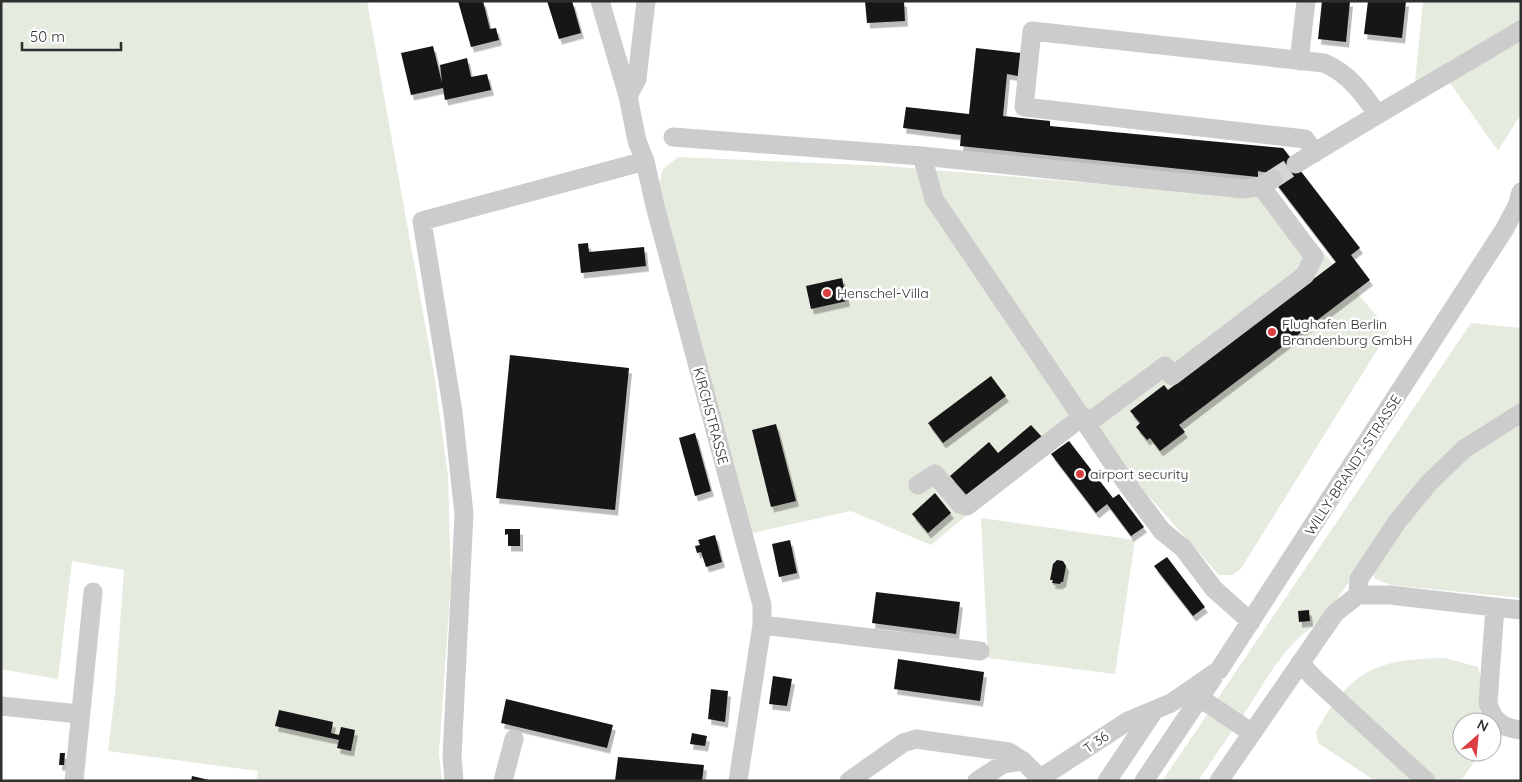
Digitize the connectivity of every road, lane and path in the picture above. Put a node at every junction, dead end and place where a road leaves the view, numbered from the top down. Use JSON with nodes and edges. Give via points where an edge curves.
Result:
{"nodes":[{"id":1,"x":600,"y":1,"type":"edge"},
{"id":2,"x":646,"y":1,"type":"edge"},
{"id":3,"x":1306,"y":1,"type":"edge"},
{"id":4,"x":1521,"y":30,"type":"edge"},
{"id":5,"x":1299,"y":61,"type":"junction"},
{"id":6,"x":628,"y":96,"type":"junction"},
{"id":7,"x":1377,"y":114,"type":"junction"},
{"id":8,"x":673,"y":136,"type":"dead end"},
{"id":9,"x":1314,"y":152,"type":"junction"},
{"id":10,"x":922,"y":156,"type":"junction"},
{"id":11,"x":645,"y":161,"type":"junction"},
{"id":12,"x":1296,"y":164,"type":"tunnel mouth"},
{"id":13,"x":1521,"y":192,"type":"edge"},
{"id":14,"x":1521,"y":413,"type":"edge"},
{"id":15,"x":1085,"y":420,"type":"junction"},
{"id":16,"x":918,"y":485,"type":"dead end"},
{"id":17,"x":94,"y":592,"type":"dead end"},
{"id":18,"x":1358,"y":595,"type":"junction"},
{"id":19,"x":1495,"y":607,"type":"junction"},
{"id":20,"x":1521,"y":610,"type":"edge"},
{"id":21,"x":1251,"y":622,"type":"junction"},
{"id":22,"x":762,"y":624,"type":"junction"},
{"id":23,"x":980,"y":651,"type":"dead end"},
{"id":24,"x":1300,"y":663,"type":"junction"},
{"id":25,"x":1219,"y":670,"type":"junction"},
{"id":26,"x":1200,"y":698,"type":"junction"},
{"id":27,"x":1,"y":706,"type":"edge"},
{"id":28,"x":1154,"y":711,"type":"junction"},
{"id":29,"x":79,"y":714,"type":"junction"},
{"id":30,"x":1521,"y":730,"type":"edge"},
{"id":31,"x":1252,"y":733,"type":"junction"},
{"id":32,"x":514,"y":739,"type":"dead end"},
{"id":33,"x":1023,"y":761,"type":"junction"},
{"id":34,"x":1040,"y":780,"type":"edge"},
{"id":35,"x":74,"y":781,"type":"edge"},
{"id":36,"x":454,"y":781,"type":"edge"},
{"id":37,"x":503,"y":781,"type":"edge"},
{"id":38,"x":738,"y":781,"type":"edge"},
{"id":39,"x":849,"y":781,"type":"edge"},
{"id":40,"x":977,"y":781,"type":"edge"},
{"id":41,"x":1107,"y":781,"type":"edge"},
{"id":42,"x":1144,"y":781,"type":"edge"},
{"id":43,"x":1219,"y":781,"type":"edge"},
{"id":44,"x":1426,"y":781,"type":"edge"}],
"edges":[{"from":1,"to":6,"type":"street","name":"KIRCHSTRASSE"},
{"from":2,"to":6,"type":"street","via":[[637,79]]},
{"from":3,"to":5,"type":"street"},
{"from":4,"to":7,"type":"street"},
{"from":5,"to":7,"type":"street","via":[[1341,70],[1356,84]]},
{"from":5,"to":9,"type":"street","via":[[1032,30],[1024,107],[1306,139]]},
{"from":6,"to":11,"type":"street","name":"KIRCHSTRASSE","via":[[637,141]]},
{"from":7,"to":9,"type":"street"},
{"from":8,"to":10,"type":"street"},
{"from":9,"to":12,"type":"street"},
{"from":10,"to":15,"type":"street","via":[[934,199]]},
{"from":10,"to":15,"type":"street","via":[[1244,189],[1267,182],[1314,256],[1305,275],[1172,376],[1165,366]]},
{"from":11,"to":22,"type":"street","name":"KIRCHSTRASSE","via":[[762,605]]},
{"from":11,"to":36,"type":"street","via":[[422,221],[453,412],[464,514],[452,758]]},
{"from":13,"to":21,"type":"street","name":"WILLY-BRANDT-STRASSE","via":[[1518,206],[1504,230]]},
{"from":14,"to":18,"type":"street","via":[[1464,449],[1428,484],[1359,578]]},
{"from":15,"to":16,"type":"street","via":[[967,506],[960,504],[935,474]]},
{"from":15,"to":21,"type":"street","via":[[1162,531],[1183,548],[1214,589]]},
{"from":17,"to":29,"type":"street"},
{"from":18,"to":19,"type":"street","via":[[1390,594]]},
{"from":18,"to":24,"type":"street","via":[[1335,613]]},
{"from":19,"to":20,"type":"street"},
{"from":19,"to":30,"type":"street","via":[[1488,703],[1492,718],[1508,729]]},
{"from":21,"to":25,"type":"street","name":"WILLY-BRANDT-STRASSE"},
{"from":22,"to":23,"type":"street"},
{"from":22,"to":38,"type":"street","name":"KIRCHSTRASSE"},
{"from":24,"to":31,"type":"street"},
{"from":24,"to":44,"type":"street"},
{"from":25,"to":26,"type":"street"},
{"from":25,"to":28,"type":"street","name":"WILLY-BRANDT-STRASSE"},
{"from":26,"to":31,"type":"street"},
{"from":26,"to":42,"type":"street"},
{"from":27,"to":29,"type":"street"},
{"from":28,"to":34,"type":"street","name":"T 36","via":[[1104,735]]},
{"from":28,"to":41,"type":"street"},
{"from":29,"to":35,"type":"street"},
{"from":31,"to":43,"type":"street"},
{"from":32,"to":37,"type":"street"},
{"from":33,"to":34,"type":"street"},
{"from":33,"to":39,"type":"street","via":[[1003,750],[916,739],[903,743]]},
{"from":33,"to":40,"type":"street","via":[[1003,764]]}]}
